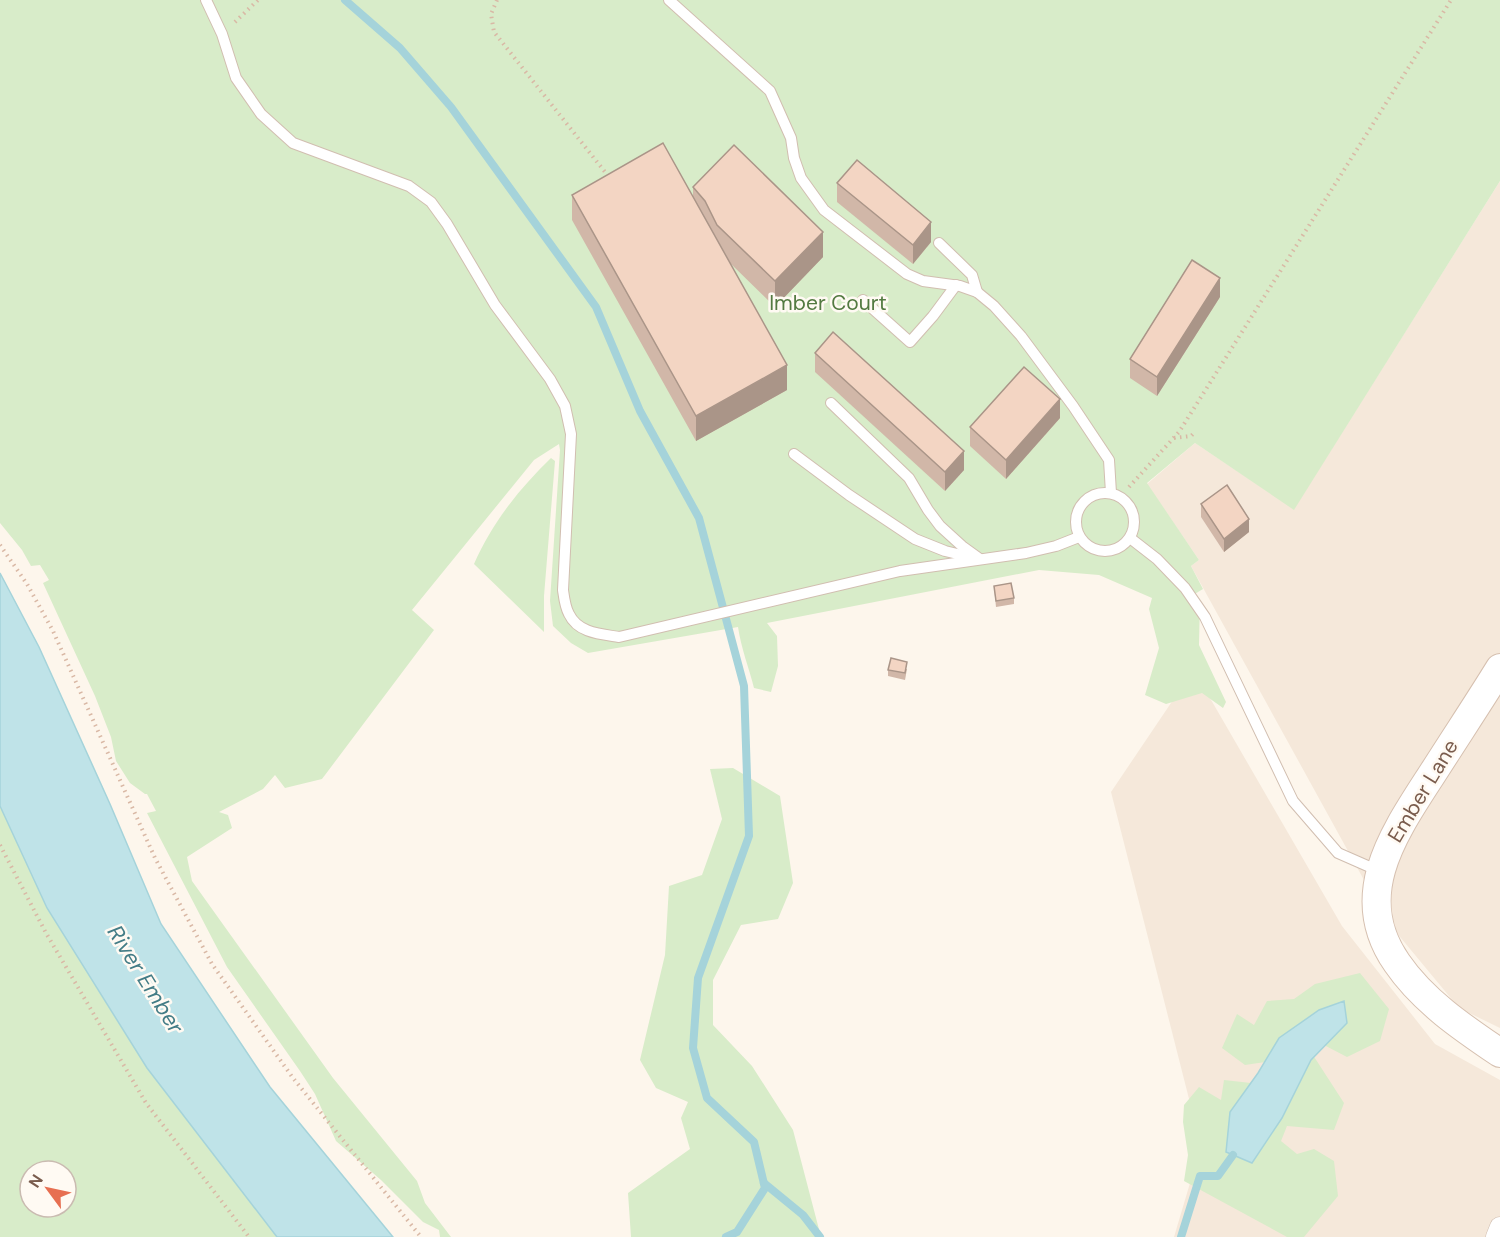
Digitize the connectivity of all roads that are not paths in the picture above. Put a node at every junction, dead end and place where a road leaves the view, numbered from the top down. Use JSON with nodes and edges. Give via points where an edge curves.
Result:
{"nodes":[{"id":1,"x":206,"y":0,"type":"edge"},
{"id":2,"x":669,"y":0,"type":"edge"},
{"id":3,"x":939,"y":243,"type":"dead end"},
{"id":4,"x":956,"y":285,"type":"junction"},
{"id":5,"x":977,"y":292,"type":"junction"},
{"id":6,"x":863,"y":300,"type":"dead end"},
{"id":7,"x":831,"y":403,"type":"dead end"},
{"id":8,"x":794,"y":454,"type":"dead end"},
{"id":9,"x":1116,"y":495,"type":"junction"},
{"id":10,"x":1079,"y":537,"type":"junction"},
{"id":11,"x":1130,"y":538,"type":"junction"},
{"id":12,"x":980,"y":559,"type":"junction"},
{"id":13,"x":1500,"y":668,"type":"edge"},
{"id":14,"x":1380,"y":871,"type":"junction"},
{"id":15,"x":1500,"y":1053,"type":"edge"},
{"id":16,"x":1500,"y":1227,"type":"edge"},
{"id":17,"x":1496,"y":1237,"type":"edge"}],
"edges":[{"from":1,"to":12,"type":"lane","via":[[236,78],[261,114],[292,143],[409,186],[431,202],[495,305],[550,379],[565,406],[571,434],[563,590],[568,614],[579,626],[592,633],[619,637],[900,571]]},
{"from":2,"to":4,"type":"lane","via":[[770,92],[791,138],[801,178],[824,210],[907,274],[923,281]]},
{"from":3,"to":5,"type":"lane","via":[[972,275]]},
{"from":4,"to":5,"type":"lane"},
{"from":4,"to":6,"type":"lane","via":[[909,342]]},
{"from":5,"to":9,"type":"lane","via":[[1021,336],[1085,424],[1109,460]]},
{"from":7,"to":12,"type":"lane","via":[[909,478],[940,526]]},
{"from":8,"to":12,"type":"lane","via":[[915,539]]},
{"from":9,"to":10,"type":"lane","via":[[1093,495],[1079,507]]},
{"from":9,"to":11,"type":"lane","via":[[1132,510],[1134,529]]},
{"from":10,"to":11,"type":"lane","via":[[1094,550],[1104,552],[1123,546]]},
{"from":10,"to":12,"type":"lane","via":[[1026,553]]},
{"from":11,"to":14,"type":"lane","via":[[1170,571],[1205,617],[1293,801],[1338,853]]},
{"from":13,"to":14,"type":"main road","name":"Ember Lane","via":[[1400,823]]},
{"from":14,"to":15,"type":"main road","name":"Ember Lane","via":[[1378,919],[1396,962],[1442,1011]]},
{"from":16,"to":17,"type":"street"}]}
